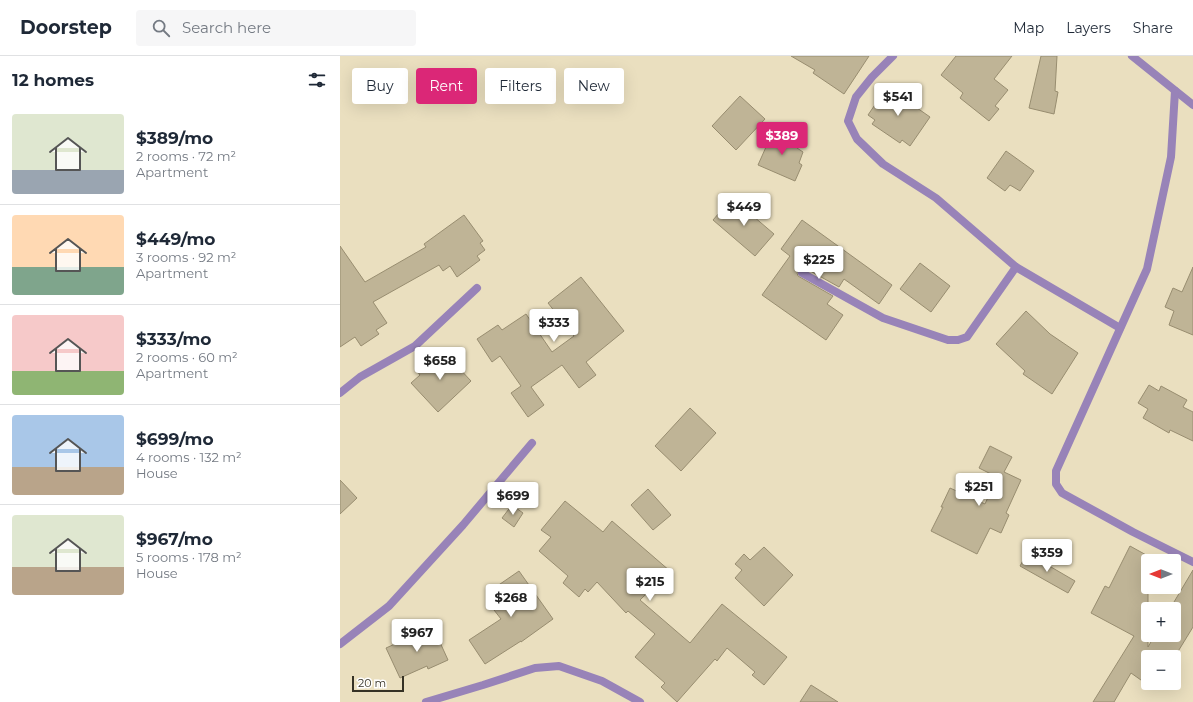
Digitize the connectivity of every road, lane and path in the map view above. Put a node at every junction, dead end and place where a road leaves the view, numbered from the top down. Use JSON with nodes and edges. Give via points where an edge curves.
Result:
{"nodes":[{"id":1,"x":892,"y":56,"type":"edge"},
{"id":2,"x":1132,"y":56,"type":"edge"},
{"id":3,"x":1175,"y":91,"type":"junction"},
{"id":4,"x":1193,"y":105,"type":"edge"},
{"id":5,"x":1016,"y":267,"type":"junction"},
{"id":6,"x":802,"y":273,"type":"dead end"},
{"id":7,"x":477,"y":288,"type":"dead end"},
{"id":8,"x":1120,"y":328,"type":"junction"},
{"id":9,"x":340,"y":393,"type":"edge"},
{"id":10,"x":532,"y":443,"type":"dead end"},
{"id":11,"x":1193,"y":562,"type":"edge"},
{"id":12,"x":340,"y":644,"type":"edge"},
{"id":13,"x":426,"y":702,"type":"edge"},
{"id":14,"x":640,"y":702,"type":"edge"}],
"edges":[{"from":1,"to":5,"type":"street","via":[[856,97],[848,121],[857,139],[883,164],[936,198]]},
{"from":2,"to":3,"type":"street"},
{"from":3,"to":4,"type":"street"},
{"from":3,"to":8,"type":"street","via":[[1171,157],[1147,269]]},
{"from":5,"to":6,"type":"street","via":[[967,337],[958,340],[948,340],[883,318]]},
{"from":5,"to":8,"type":"street"},
{"from":7,"to":9,"type":"street","via":[[415,346],[360,377]]},
{"from":8,"to":11,"type":"street","via":[[1056,471],[1056,484],[1062,493]]},
{"from":10,"to":12,"type":"street","via":[[463,525],[389,606]]},
{"from":13,"to":14,"type":"street","via":[[535,668],[559,666],[602,681]]}]}
